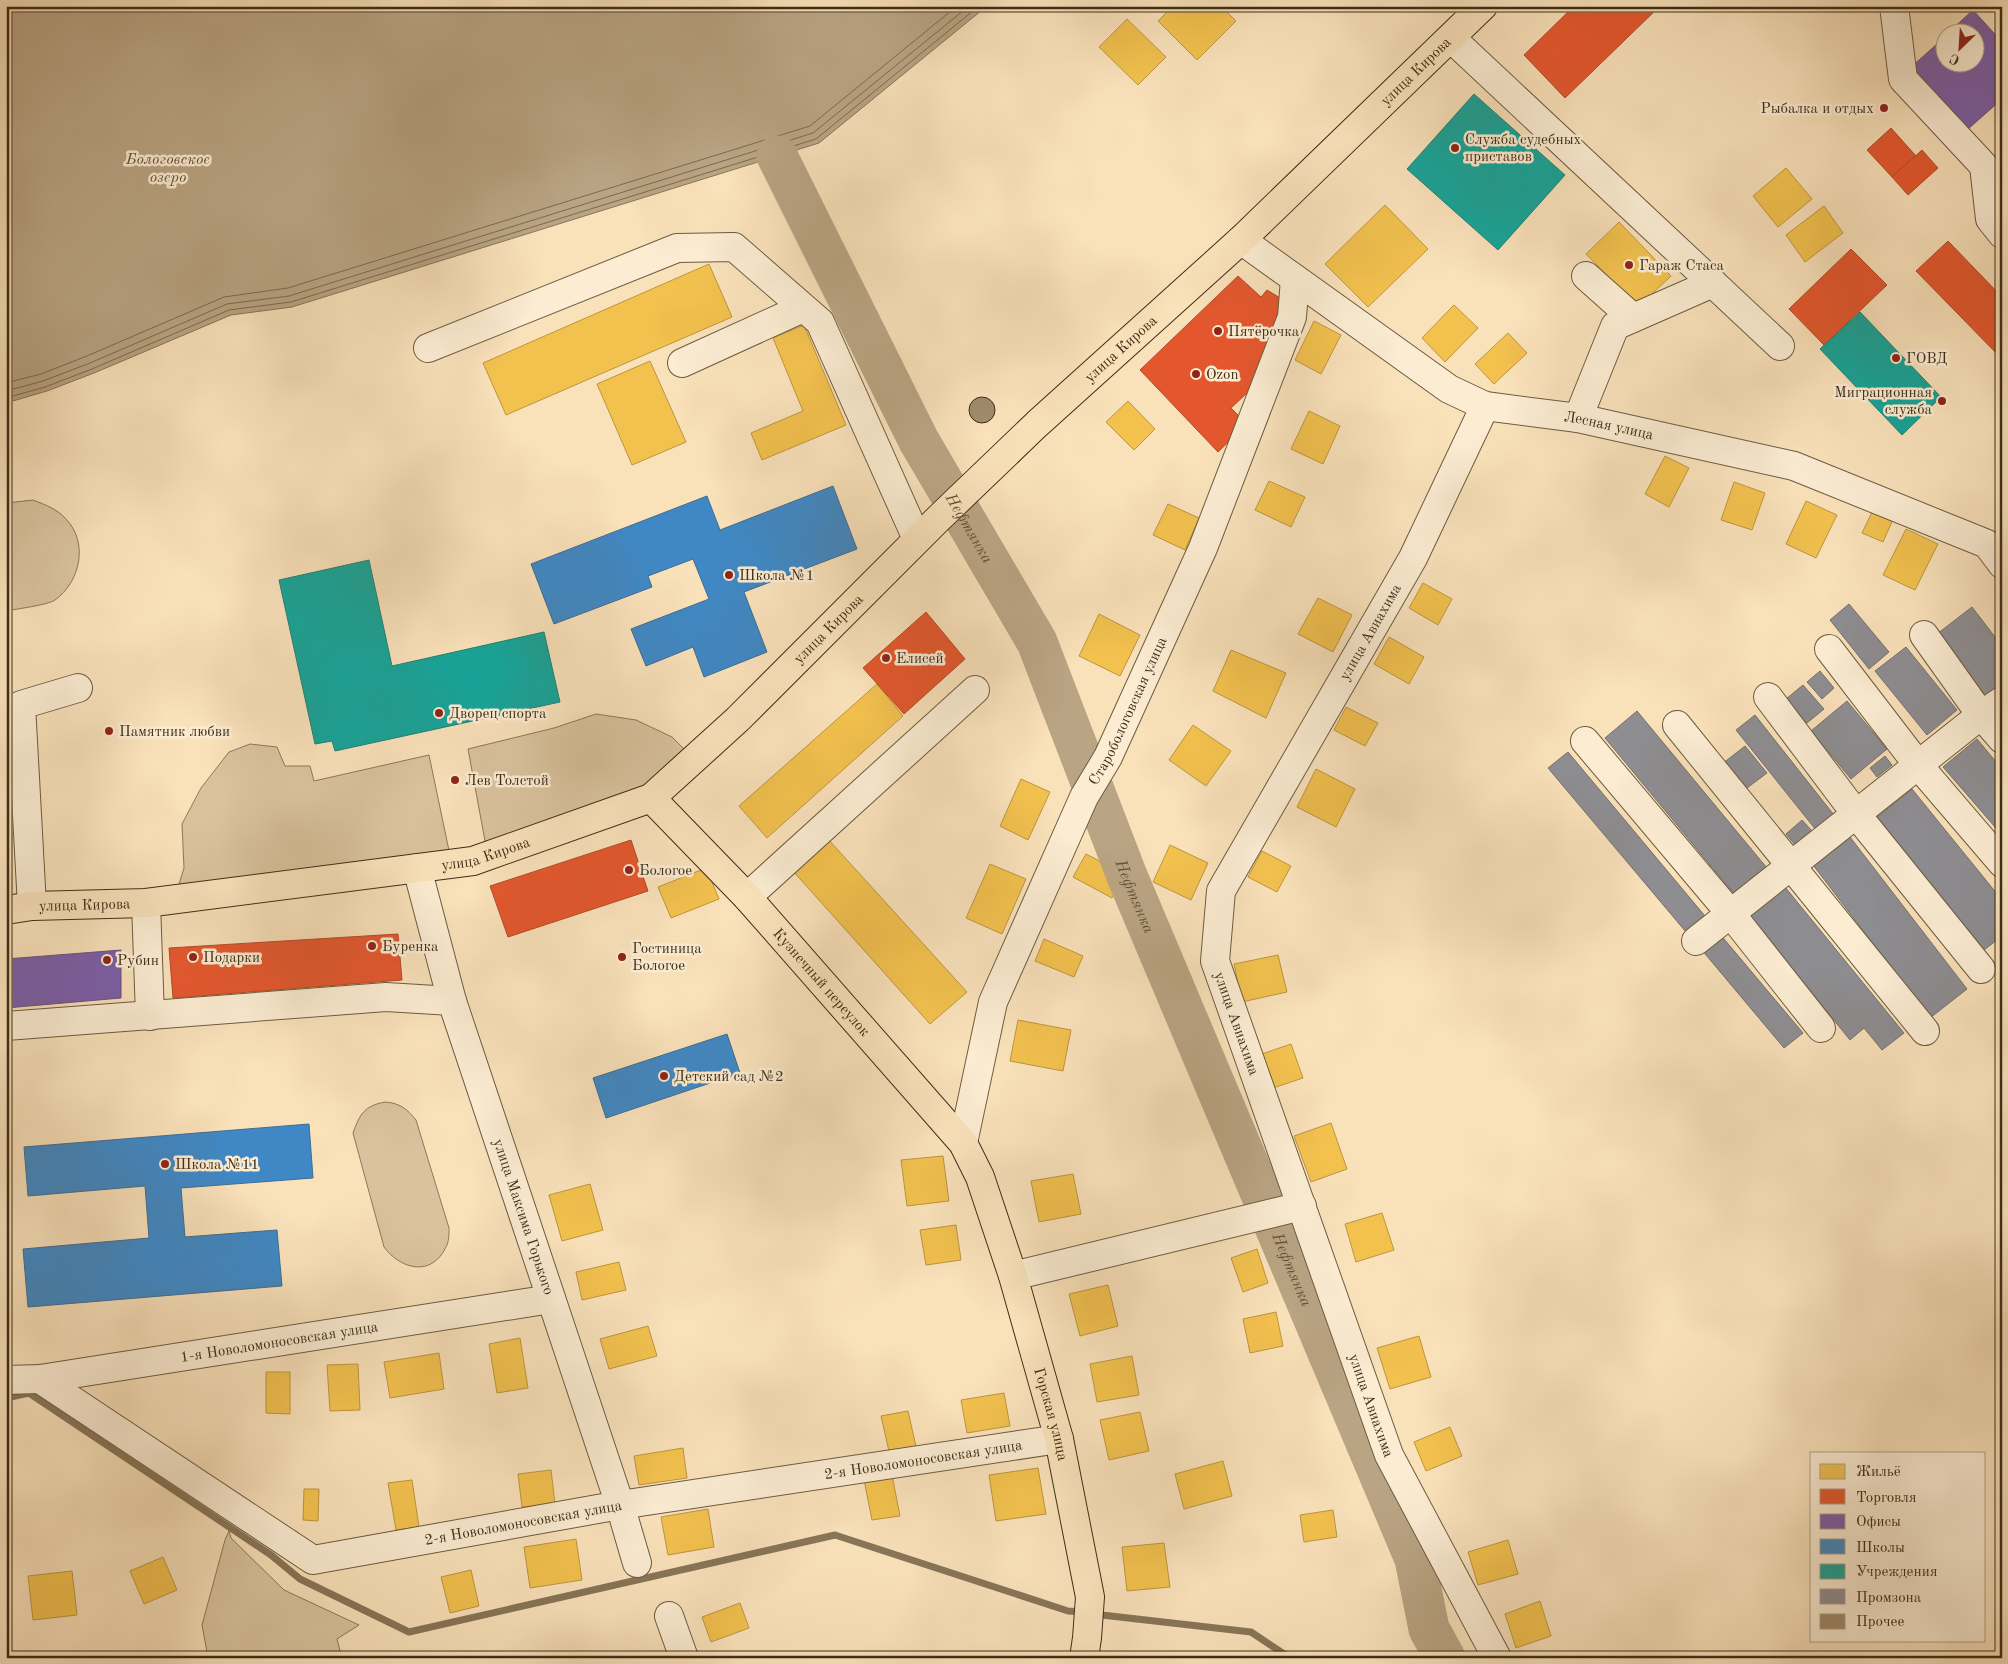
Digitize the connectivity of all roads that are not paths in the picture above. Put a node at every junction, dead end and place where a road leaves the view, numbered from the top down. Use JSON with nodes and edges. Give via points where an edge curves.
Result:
{"nodes":[{"id":1,"x":1483,"y":6,"type":"edge"},
{"id":2,"x":1894,"y":6,"type":"edge"},
{"id":3,"x":1451,"y":38,"type":"junction"},
{"id":4,"x":2002,"y":234,"type":"edge"},
{"id":5,"x":1241,"y":240,"type":"junction"},
{"id":6,"x":1586,"y":276,"type":"dead end"},
{"id":7,"x":1295,"y":279,"type":"junction"},
{"id":8,"x":1713,"y":284,"type":"junction"},
{"id":9,"x":803,"y":308,"type":"junction"},
{"id":10,"x":1633,"y":318,"type":"junction"},
{"id":11,"x":1780,"y":346,"type":"dead end"},
{"id":12,"x":428,"y":348,"type":"dead end"},
{"id":13,"x":682,"y":363,"type":"dead end"},
{"id":14,"x":1485,"y":406,"type":"junction"},
{"id":15,"x":1578,"y":418,"type":"junction"},
{"id":16,"x":917,"y":539,"type":"junction"},
{"id":17,"x":1997,"y":551,"type":"edge"},
{"id":18,"x":1924,"y":635,"type":"dead end"},
{"id":19,"x":1829,"y":649,"type":"dead end"},
{"id":20,"x":78,"y":688,"type":"dead end"},
{"id":21,"x":975,"y":690,"type":"dead end"},
{"id":22,"x":1768,"y":697,"type":"dead end"},
{"id":23,"x":13,"y":705,"type":"edge"},
{"id":24,"x":1991,"y":708,"type":"edge"},
{"id":25,"x":1677,"y":725,"type":"dead end"},
{"id":26,"x":2002,"y":739,"type":"edge"},
{"id":27,"x":1584,"y":741,"type":"dead end"},
{"id":28,"x":1918,"y":765,"type":"junction"},
{"id":29,"x":651,"y":798,"type":"junction"},
{"id":30,"x":1856,"y":814,"type":"junction"},
{"id":31,"x":2002,"y":863,"type":"edge"},
{"id":32,"x":1790,"y":866,"type":"junction"},
{"id":33,"x":417,"y":868,"type":"junction"},
{"id":34,"x":748,"y":897,"type":"junction"},
{"id":35,"x":146,"y":903,"type":"junction"},
{"id":36,"x":19,"y":908,"type":"edge"},
{"id":37,"x":1730,"y":914,"type":"junction"},
{"id":38,"x":1696,"y":941,"type":"dead end"},
{"id":39,"x":1981,"y":968,"type":"dead end"},
{"id":40,"x":452,"y":1001,"type":"junction"},
{"id":41,"x":150,"y":1016,"type":"junction"},
{"id":42,"x":6,"y":1026,"type":"edge"},
{"id":43,"x":1821,"y":1028,"type":"dead end"},
{"id":44,"x":1925,"y":1031,"type":"dead end"},
{"id":45,"x":963,"y":1143,"type":"junction"},
{"id":46,"x":980,"y":1177,"type":"joint"},
{"id":47,"x":1302,"y":1206,"type":"junction"},
{"id":48,"x":1013,"y":1276,"type":"junction"},
{"id":49,"x":551,"y":1299,"type":"junction"},
{"id":50,"x":40,"y":1379,"type":"junction"},
{"id":51,"x":6,"y":1380,"type":"edge"},
{"id":52,"x":1059,"y":1439,"type":"junction"},
{"id":53,"x":620,"y":1505,"type":"junction"},
{"id":54,"x":637,"y":1564,"type":"dead end"},
{"id":55,"x":670,"y":1616,"type":"dead end"},
{"id":56,"x":1085,"y":1648,"type":"edge"},
{"id":57,"x":684,"y":1658,"type":"edge"},
{"id":58,"x":1497,"y":1658,"type":"edge"}],
"edges":[{"from":1,"to":3,"type":"main road","name":"улица Кирова"},
{"from":2,"to":4,"type":"street","via":[[1903,79],[1984,166],[1990,219]]},
{"from":3,"to":5,"type":"main road","name":"улица Кирова"},
{"from":3,"to":8,"type":"street"},
{"from":5,"to":7,"type":"street","name":"Лесная улица"},
{"from":5,"to":16,"type":"main road","name":"улица Кирова","via":[[1017,443]]},
{"from":6,"to":10,"type":"street"},
{"from":7,"to":14,"type":"street","name":"Лесная улица","via":[[1449,389]]},
{"from":7,"to":45,"type":"street","name":"Старобологовская улица","via":[[1292,317],[1203,548],[1108,757],[1084,797],[993,1002]]},
{"from":8,"to":10,"type":"street"},
{"from":8,"to":11,"type":"street"},
{"from":9,"to":12,"type":"street","via":[[734,247],[677,248]]},
{"from":9,"to":13,"type":"street"},
{"from":9,"to":16,"type":"street","via":[[820,322]]},
{"from":10,"to":15,"type":"street","via":[[1614,326]]},
{"from":14,"to":15,"type":"street","name":"Лесная улица"},
{"from":14,"to":47,"type":"street","name":"улица Авиахима","via":[[1413,558],[1221,892],[1215,961]]},
{"from":15,"to":17,"type":"street","name":"Лесная улица","via":[[1794,466]]},
{"from":16,"to":29,"type":"main road","name":"улица Кирова","via":[[738,719]]},
{"from":18,"to":24,"type":"street"},
{"from":19,"to":28,"type":"street"},
{"from":20,"to":23,"type":"street"},
{"from":21,"to":34,"type":"street"},
{"from":22,"to":30,"type":"street"},
{"from":23,"to":36,"type":"street"},
{"from":24,"to":26,"type":"street"},
{"from":24,"to":28,"type":"street"},
{"from":25,"to":32,"type":"street"},
{"from":27,"to":37,"type":"street"},
{"from":28,"to":30,"type":"street"},
{"from":28,"to":31,"type":"street"},
{"from":29,"to":33,"type":"main road","name":"улица Кирова","via":[[473,861]]},
{"from":29,"to":34,"type":"main road","name":"Кузнечный переулок"},
{"from":30,"to":32,"type":"street"},
{"from":30,"to":39,"type":"street"},
{"from":32,"to":37,"type":"street"},
{"from":32,"to":44,"type":"street"},
{"from":33,"to":35,"type":"main road","name":"улица Кирова"},
{"from":33,"to":40,"type":"street","name":"улица Максима Горького"},
{"from":34,"to":45,"type":"main road","name":"Кузнечный переулок"},
{"from":35,"to":36,"type":"main road","name":"улица Кирова"},
{"from":35,"to":41,"type":"street"},
{"from":37,"to":38,"type":"street"},
{"from":37,"to":43,"type":"street"},
{"from":40,"to":41,"type":"street","via":[[386,997]]},
{"from":40,"to":49,"type":"street","name":"улица Максима Горького"},
{"from":41,"to":42,"type":"street"},
{"from":45,"to":46,"type":"main road","name":"Кузнечный переулок"},
{"from":46,"to":48,"type":"main road","name":"Горская улица"},
{"from":47,"to":48,"type":"street"},
{"from":47,"to":58,"type":"street","name":"улица Авиахима","via":[[1389,1455]]},
{"from":48,"to":52,"type":"main road","name":"Горская улица"},
{"from":49,"to":50,"type":"street","name":"1-я Новоломоносовская улица"},
{"from":49,"to":53,"type":"street","name":"улица Максима Горького"},
{"from":50,"to":51,"type":"street","name":"1-я Новоломоносовская улица"},
{"from":50,"to":53,"type":"street","name":"2-я Новоломоносовская улица","via":[[313,1560]]},
{"from":52,"to":53,"type":"street","name":"2-я Новоломоносовская улица"},
{"from":52,"to":56,"type":"main road","name":"Горская улица","via":[[1090,1597]]},
{"from":53,"to":54,"type":"street","name":"улица Максима Горького"},
{"from":55,"to":57,"type":"street"}]}
